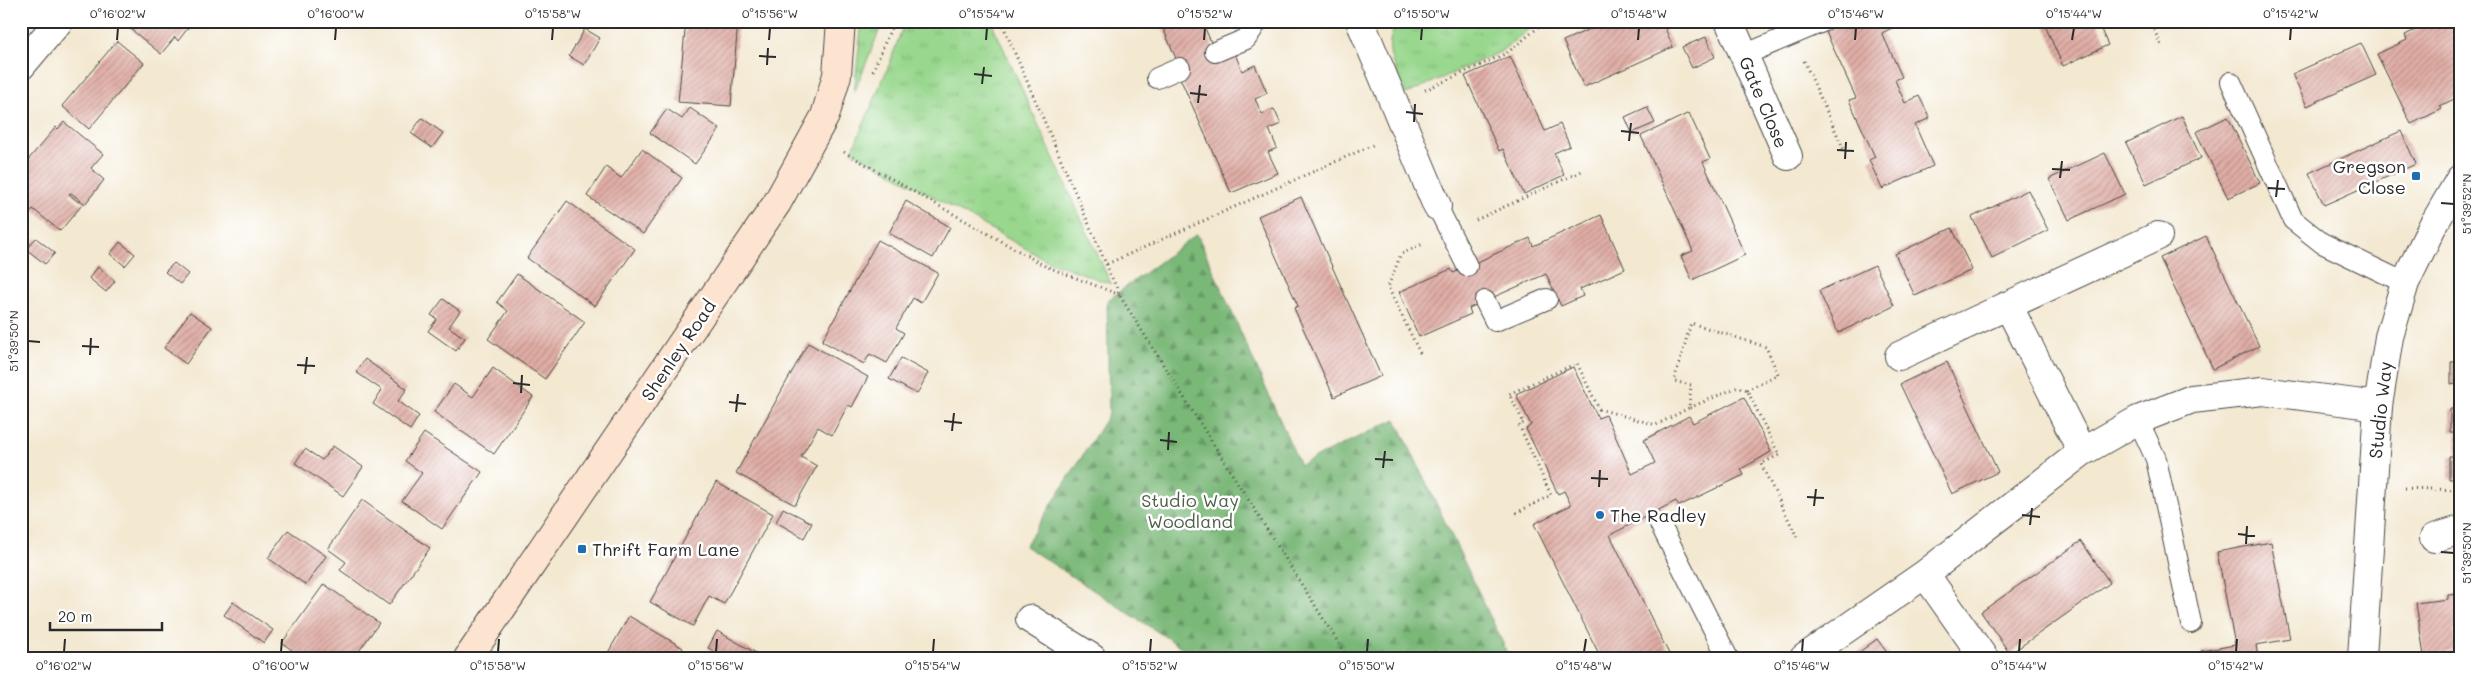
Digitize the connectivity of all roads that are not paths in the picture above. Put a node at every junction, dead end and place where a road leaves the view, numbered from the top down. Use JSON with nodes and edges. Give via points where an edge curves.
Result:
{"nodes":[{"id":1,"x":59,"y":21,"type":"edge"},
{"id":2,"x":841,"y":21,"type":"edge"},
{"id":3,"x":1258,"y":21,"type":"edge"},
{"id":4,"x":1360,"y":21,"type":"edge"},
{"id":5,"x":1729,"y":21,"type":"edge"},
{"id":6,"x":1822,"y":22,"type":"edge"},
{"id":7,"x":1216,"y":52,"type":"dead end"},
{"id":8,"x":1744,"y":55,"type":"junction"},
{"id":9,"x":21,"y":66,"type":"edge"},
{"id":10,"x":1180,"y":68,"type":"dead end"},
{"id":11,"x":1157,"y":78,"type":"dead end"},
{"id":12,"x":2231,"y":82,"type":"dead end"},
{"id":13,"x":1788,"y":156,"type":"dead end"},
{"id":14,"x":2460,"y":179,"type":"edge"},
{"id":15,"x":1437,"y":206,"type":"joint"},
{"id":16,"x":2158,"y":236,"type":"dead end"},
{"id":17,"x":1467,"y":266,"type":"dead end"},
{"id":18,"x":2405,"y":283,"type":"junction"},
{"id":19,"x":1547,"y":299,"type":"dead end"},
{"id":20,"x":1485,"y":301,"type":"dead end"},
{"id":21,"x":2008,"y":305,"type":"junction"},
{"id":22,"x":1900,"y":356,"type":"dead end"},
{"id":23,"x":2378,"y":406,"type":"junction"},
{"id":24,"x":2138,"y":420,"type":"junction"},
{"id":25,"x":2082,"y":452,"type":"junction"},
{"id":26,"x":1660,"y":524,"type":"dead end"},
{"id":27,"x":2460,"y":530,"type":"edge"},
{"id":28,"x":2434,"y":538,"type":"dead end"},
{"id":29,"x":1925,"y":574,"type":"junction"},
{"id":30,"x":1030,"y":619,"type":"dead end"},
{"id":31,"x":2190,"y":623,"type":"dead end"},
{"id":32,"x":468,"y":658,"type":"edge"},
{"id":33,"x":1092,"y":658,"type":"edge"},
{"id":34,"x":1728,"y":658,"type":"edge"},
{"id":35,"x":1804,"y":658,"type":"edge"},
{"id":36,"x":1984,"y":658,"type":"edge"},
{"id":37,"x":2362,"y":658,"type":"edge"}],
"edges":[{"from":1,"to":9,"type":"street"},
{"from":2,"to":32,"type":"main road","name":"Shenley Road","via":[[837,75],[825,116],[777,203]]},
{"from":3,"to":7,"type":"lane","via":[[1246,39]]},
{"from":4,"to":15,"type":"street"},
{"from":5,"to":8,"type":"street","name":"Gate Close"},
{"from":6,"to":8,"type":"lane"},
{"from":8,"to":13,"type":"street","name":"Gate Close"},
{"from":10,"to":11,"type":"lane"},
{"from":12,"to":18,"type":"lane","via":[[2293,220],[2322,243]]},
{"from":14,"to":18,"type":"street","name":"Studio Way"},
{"from":15,"to":17,"type":"lane"},
{"from":16,"to":21,"type":"street"},
{"from":18,"to":23,"type":"street","name":"Studio Way","via":[[2389,338]]},
{"from":19,"to":20,"type":"lane","via":[[1495,322]]},
{"from":21,"to":22,"type":"street"},
{"from":21,"to":25,"type":"street"},
{"from":23,"to":24,"type":"street","via":[[2263,391],[2192,399]]},
{"from":23,"to":37,"type":"street","name":"Studio Way"},
{"from":24,"to":25,"type":"street"},
{"from":24,"to":31,"type":"lane","via":[[2156,458]]},
{"from":25,"to":29,"type":"street"},
{"from":26,"to":34,"type":"lane"},
{"from":27,"to":28,"type":"street"},
{"from":29,"to":35,"type":"street"},
{"from":29,"to":36,"type":"street"},
{"from":30,"to":33,"type":"street"}]}
